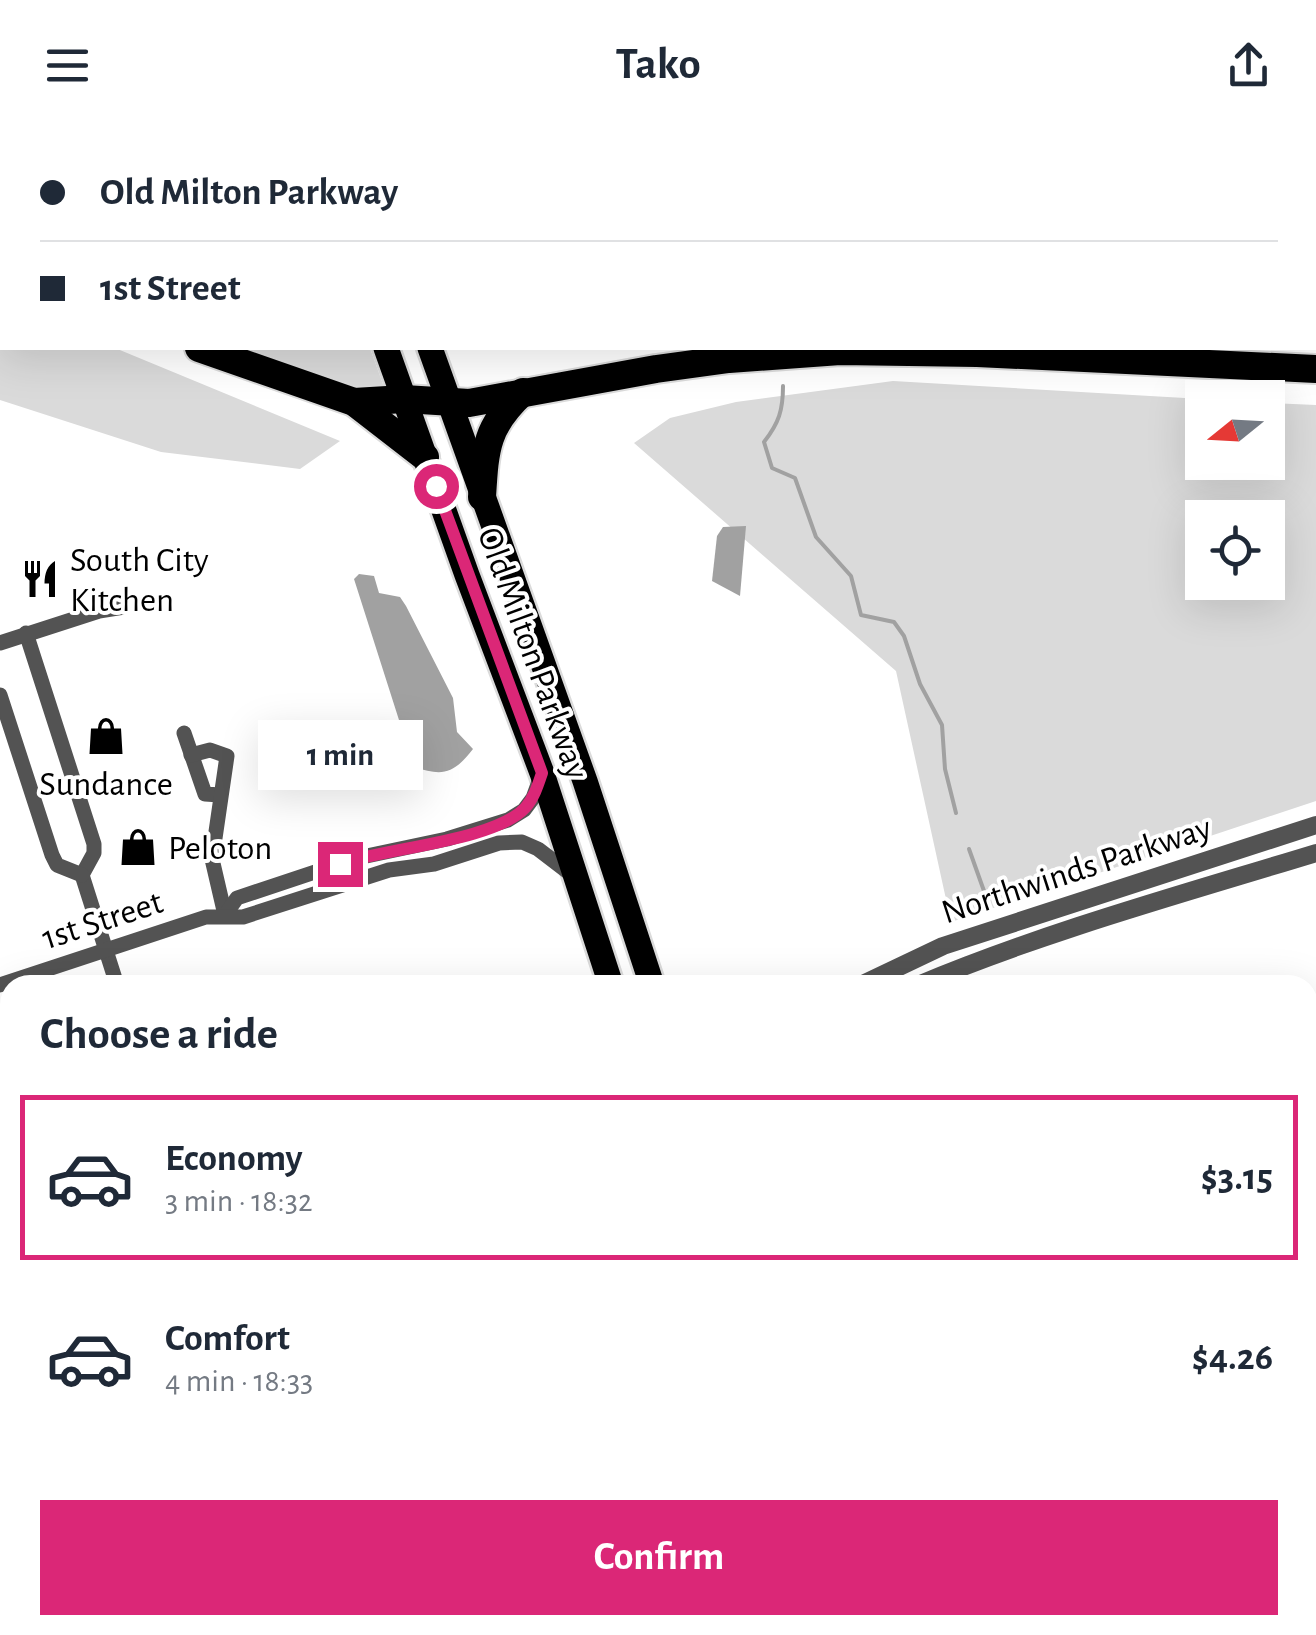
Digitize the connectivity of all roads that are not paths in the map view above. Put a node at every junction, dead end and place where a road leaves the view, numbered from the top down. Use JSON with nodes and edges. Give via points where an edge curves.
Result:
{"nodes":[{"id":1,"x":205,"y":350,"type":"edge"},
{"id":2,"x":387,"y":350,"type":"edge"},
{"id":3,"x":1242,"y":350,"type":"edge"},
{"id":4,"x":431,"y":352,"type":"edge"},
{"id":5,"x":1316,"y":357,"type":"edge"},
{"id":6,"x":1316,"y":369,"type":"edge"},
{"id":7,"x":523,"y":392,"type":"junction"},
{"id":8,"x":404,"y":399,"type":"junction"},
{"id":9,"x":354,"y":402,"type":"junction"},
{"id":10,"x":448,"y":403,"type":"junction"},
{"id":11,"x":425,"y":457,"type":"junction"},
{"id":12,"x":482,"y":496,"type":"junction"},
{"id":13,"x":124,"y":607,"type":"dead end"},
{"id":14,"x":26,"y":634,"type":"junction"},
{"id":15,"x":0,"y":643,"type":"edge"},
{"id":16,"x":0,"y":695,"type":"edge"},
{"id":17,"x":184,"y":733,"type":"dead end"},
{"id":18,"x":192,"y":755,"type":"junction"},
{"id":19,"x":542,"y":773,"type":"junction"},
{"id":20,"x":220,"y":795,"type":"junction"},
{"id":21,"x":1316,"y":825,"type":"edge"},
{"id":22,"x":1286,"y":834,"type":"junction"},
{"id":23,"x":1316,"y":854,"type":"edge"},
{"id":24,"x":1295,"y":860,"type":"junction"},
{"id":25,"x":82,"y":875,"type":"junction"},
{"id":26,"x":579,"y":881,"type":"junction"},
{"id":27,"x":225,"y":915,"type":"junction"},
{"id":28,"x":106,"y":949,"type":"junction"},
{"id":29,"x":29,"y":975,"type":"edge"},
{"id":30,"x":114,"y":975,"type":"edge"},
{"id":31,"x":608,"y":975,"type":"edge"},
{"id":32,"x":649,"y":975,"type":"edge"},
{"id":33,"x":882,"y":975,"type":"edge"},
{"id":34,"x":941,"y":975,"type":"edge"}],
"edges":[{"from":1,"to":9,"type":"highway"},
{"from":2,"to":8,"type":"highway","name":"Old Milton Parkway"},
{"from":3,"to":5,"type":"highway"},
{"from":4,"to":10,"type":"highway","name":"Old Milton Parkway"},
{"from":6,"to":7,"type":"highway","via":[[840,351],[730,359]]},
{"from":7,"to":10,"type":"highway"},
{"from":7,"to":12,"type":"highway","via":[[490,434]]},
{"from":8,"to":9,"type":"highway"},
{"from":8,"to":10,"type":"highway"},
{"from":8,"to":11,"type":"highway","name":"Old Milton Parkway"},
{"from":9,"to":11,"type":"highway"},
{"from":10,"to":12,"type":"highway","name":"Old Milton Parkway"},
{"from":11,"to":19,"type":"highway","name":"Old Milton Parkway"},
{"from":12,"to":32,"type":"highway","name":"Old Milton Parkway"},
{"from":13,"to":14,"type":"street"},
{"from":14,"to":15,"type":"street"},
{"from":14,"to":25,"type":"street","via":[[94,844]]},
{"from":16,"to":25,"type":"street","via":[[52,856]]},
{"from":17,"to":18,"type":"street"},
{"from":18,"to":20,"type":"street","via":[[205,794]]},
{"from":18,"to":20,"type":"street","via":[[210,750],[226,756]]},
{"from":19,"to":26,"type":"highway","name":"Old Milton Parkway"},
{"from":19,"to":27,"type":"street","name":"1st Street","via":[[533,798],[508,820],[237,898]]},
{"from":20,"to":27,"type":"street","via":[[212,859]]},
{"from":21,"to":22,"type":"street","name":"Northwinds Parkway"},
{"from":22,"to":24,"type":"street"},
{"from":22,"to":33,"type":"street","name":"Northwinds Parkway","via":[[943,946]]},
{"from":23,"to":24,"type":"street","name":"Northwinds Parkway"},
{"from":24,"to":34,"type":"street","name":"Northwinds Parkway"},
{"from":25,"to":28,"type":"street"},
{"from":26,"to":27,"type":"street","name":"1st Street","via":[[538,849],[512,841],[388,870],[243,918]]},
{"from":26,"to":31,"type":"highway","name":"Old Milton Parkway"},
{"from":27,"to":28,"type":"street","name":"1st Street"},
{"from":28,"to":29,"type":"street","name":"1st Street"},
{"from":28,"to":30,"type":"street"}]}
